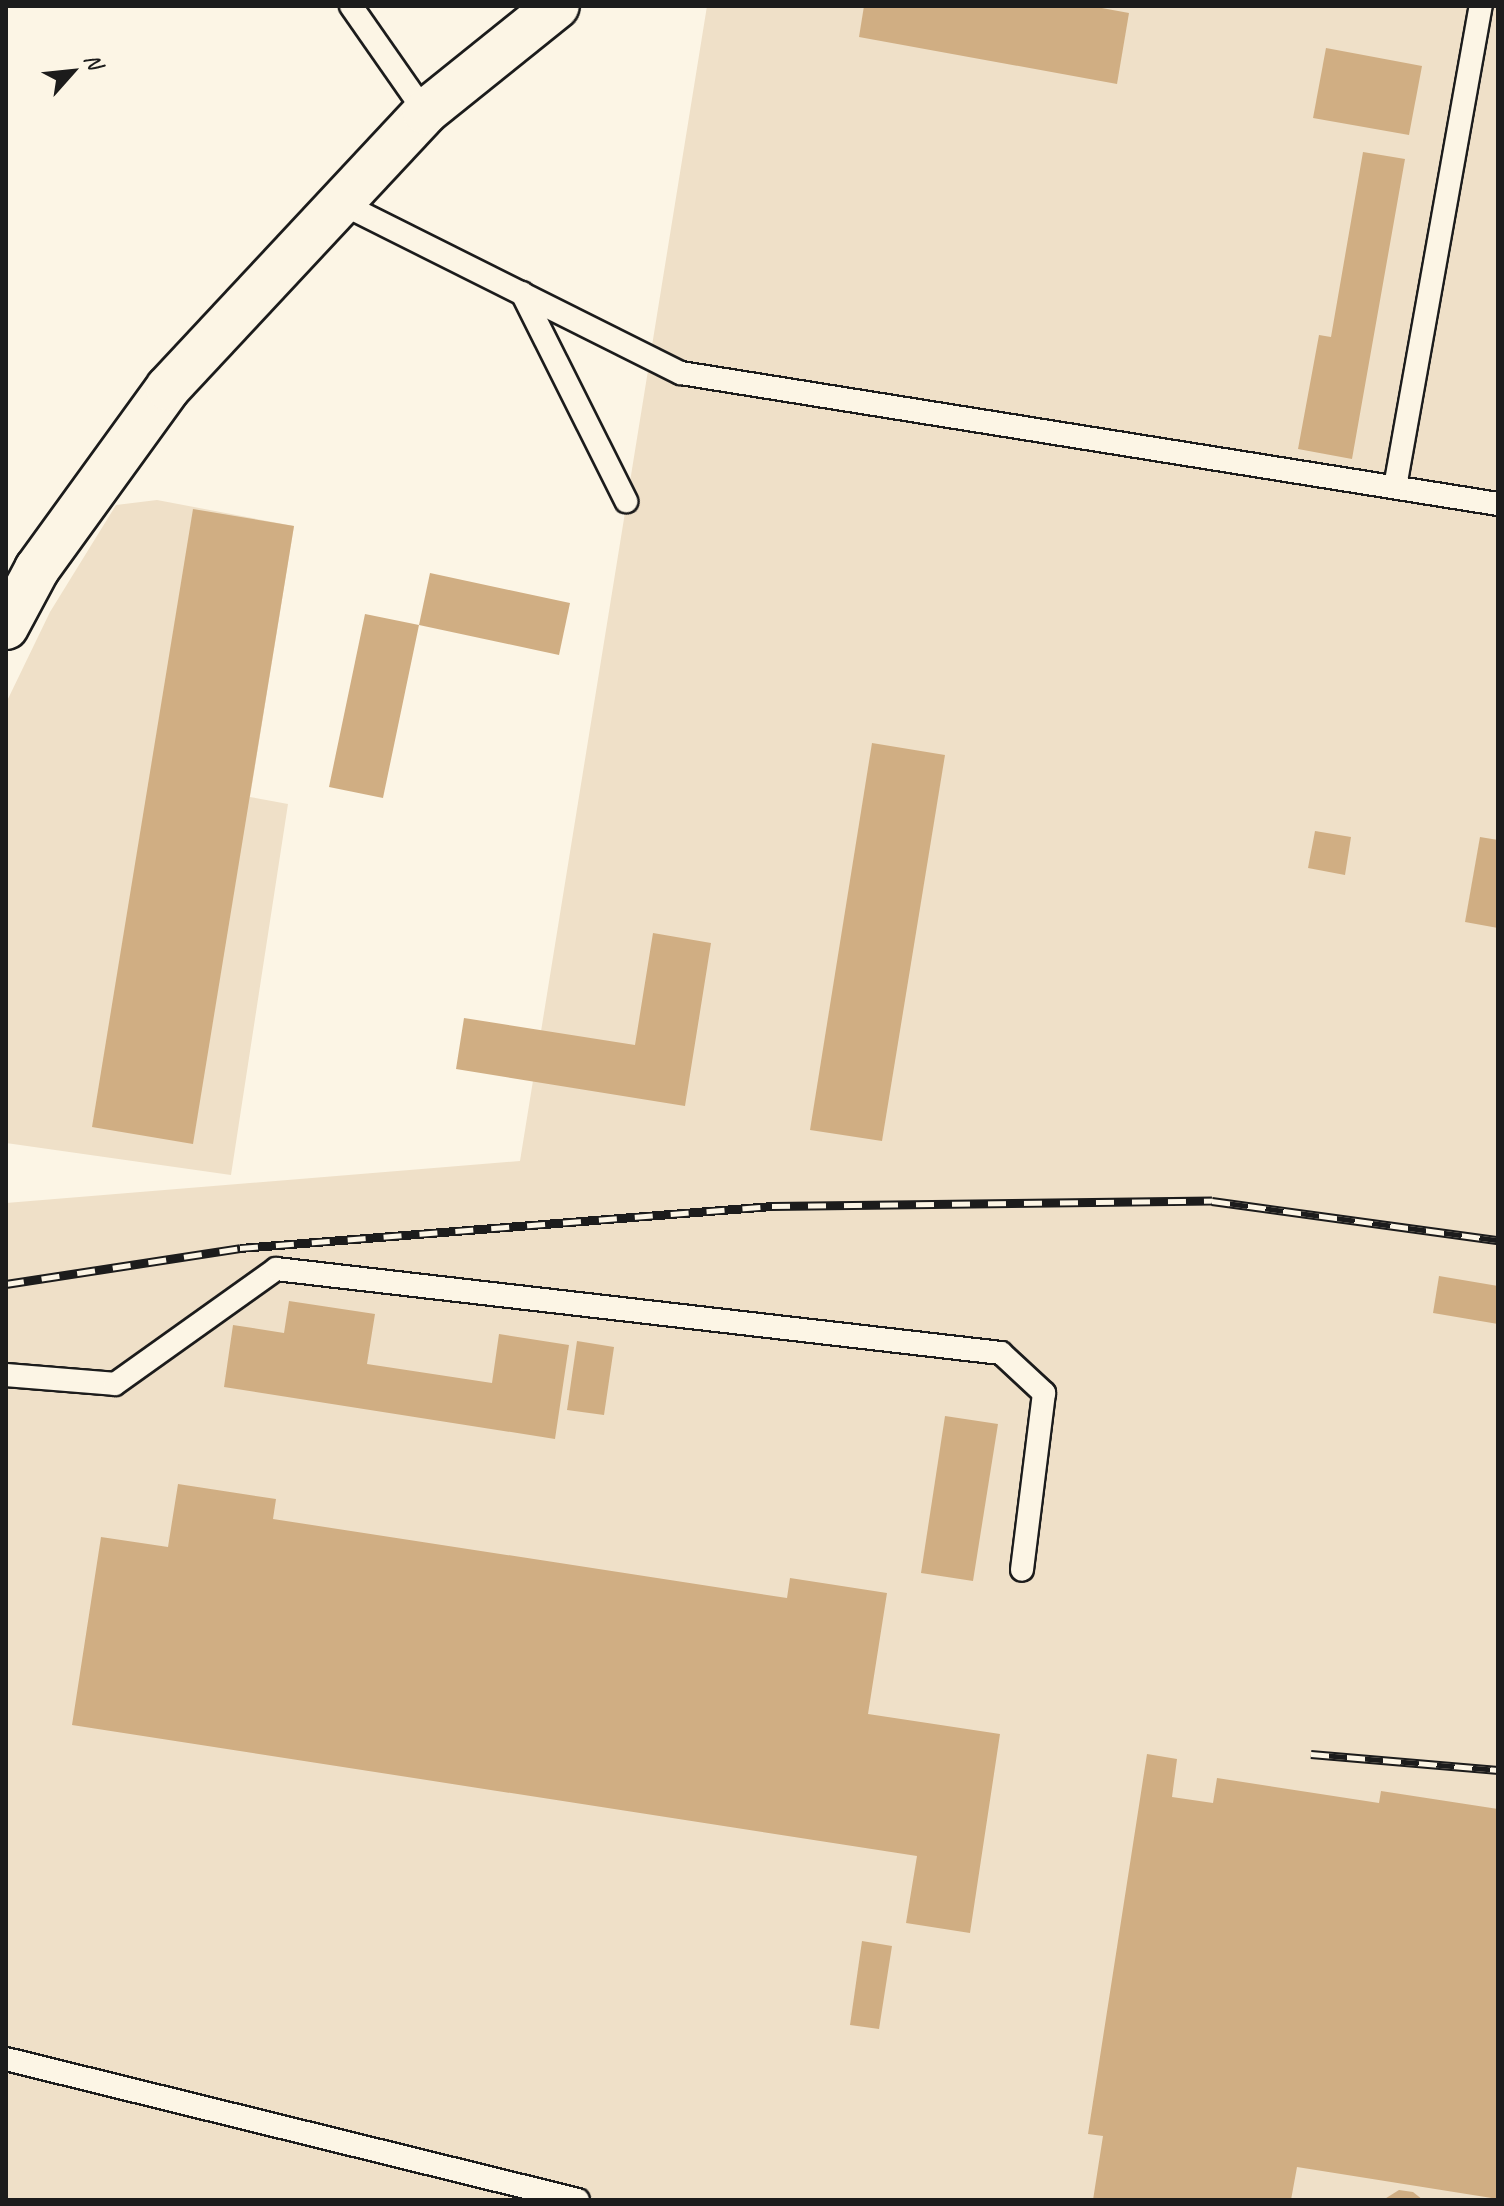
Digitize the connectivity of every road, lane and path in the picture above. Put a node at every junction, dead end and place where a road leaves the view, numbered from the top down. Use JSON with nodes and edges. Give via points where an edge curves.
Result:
{"nodes":[{"id":1,"x":351,"y":6,"type":"edge"},
{"id":2,"x":557,"y":6,"type":"edge"},
{"id":3,"x":1481,"y":6,"type":"edge"},
{"id":4,"x":425,"y":112,"type":"junction"},
{"id":5,"x":341,"y":203,"type":"junction"},
{"id":6,"x":522,"y":293,"type":"junction"},
{"id":7,"x":1395,"y":487,"type":"junction"},
{"id":8,"x":626,"y":501,"type":"dead end"},
{"id":9,"x":1498,"y":504,"type":"edge"},
{"id":10,"x":6,"y":627,"type":"edge"},
{"id":11,"x":6,"y":1375,"type":"edge"},
{"id":12,"x":1022,"y":1570,"type":"dead end"},
{"id":13,"x":6,"y":2059,"type":"edge"},
{"id":14,"x":578,"y":2200,"type":"edge"}],
"edges":[{"from":1,"to":4,"type":"lane"},
{"from":2,"to":4,"type":"street"},
{"from":3,"to":7,"type":"lane"},
{"from":4,"to":5,"type":"street"},
{"from":5,"to":6,"type":"lane"},
{"from":5,"to":10,"type":"street","via":[[168,388],[37,569]]},
{"from":6,"to":7,"type":"lane","via":[[681,373]]},
{"from":6,"to":8,"type":"lane"},
{"from":7,"to":9,"type":"lane"},
{"from":11,"to":12,"type":"lane","via":[[115,1384],[276,1269],[1001,1353],[1044,1393]]},
{"from":13,"to":14,"type":"lane"}]}
